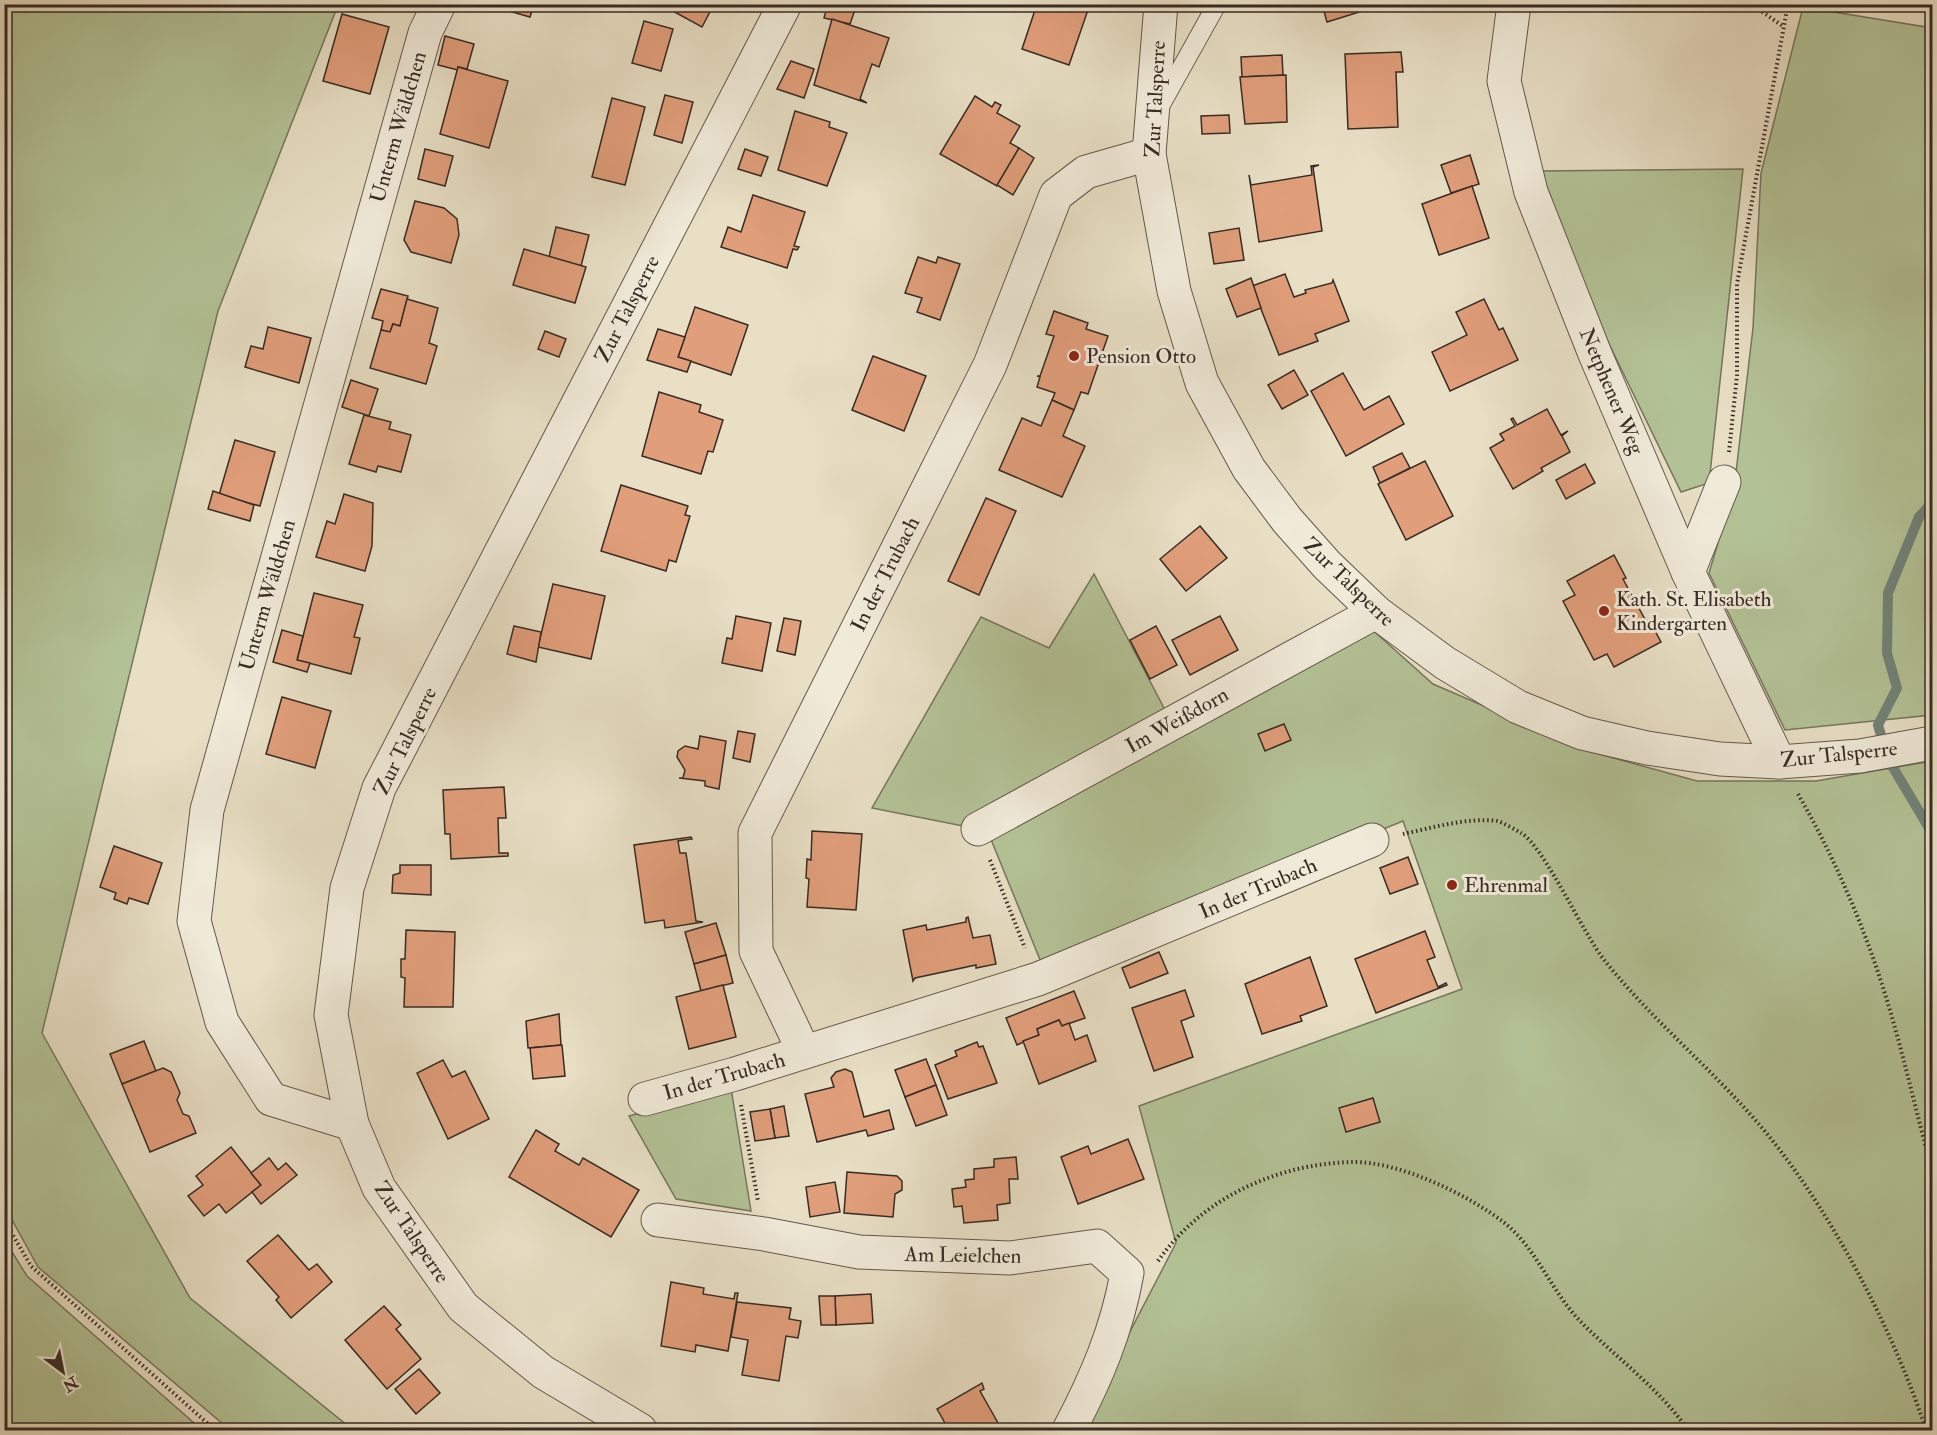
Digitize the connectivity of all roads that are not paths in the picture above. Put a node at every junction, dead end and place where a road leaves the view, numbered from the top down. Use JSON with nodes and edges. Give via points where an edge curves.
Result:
{"nodes":[{"id":1,"x":439,"y":4,"type":"edge"},
{"id":2,"x":785,"y":4,"type":"edge"},
{"id":3,"x":1161,"y":4,"type":"edge"},
{"id":4,"x":1217,"y":4,"type":"edge"},
{"id":5,"x":1514,"y":4,"type":"edge"},
{"id":6,"x":1152,"y":121,"type":"junction"},
{"id":7,"x":1149,"y":154,"type":"junction"},
{"id":8,"x":1724,"y":482,"type":"road end"},
{"id":9,"x":1688,"y":572,"type":"junction"},
{"id":10,"x":1376,"y":612,"type":"junction"},
{"id":11,"x":1921,"y":745,"type":"edge"},
{"id":12,"x":1779,"y":762,"type":"junction"},
{"id":13,"x":978,"y":829,"type":"road end"},
{"id":14,"x":1372,"y":840,"type":"road end"},
{"id":15,"x":804,"y":1052,"type":"junction"},
{"id":16,"x":645,"y":1099,"type":"dead end"},
{"id":17,"x":352,"y":1124,"type":"junction"},
{"id":18,"x":658,"y":1220,"type":"dead end"},
{"id":19,"x":640,"y":1431,"type":"edge"},
{"id":20,"x":1069,"y":1431,"type":"edge"}],
"edges":[{"from":1,"to":17,"type":"street","name":"Unterm Wäldchen","via":[[422,44],[207,810],[194,921],[222,1022],[271,1099]]},
{"from":2,"to":17,"type":"street","name":"Zur Talsperre","via":[[379,788],[346,888],[331,1015]]},
{"from":3,"to":6,"type":"street","name":"Zur Talsperre"},
{"from":4,"to":6,"type":"lane"},
{"from":5,"to":9,"type":"street","name":"Netphener Weg","via":[[1504,81],[1531,192]]},
{"from":6,"to":7,"type":"street","name":"Zur Talsperre"},
{"from":7,"to":10,"type":"street","name":"Zur Talsperre","via":[[1174,291],[1202,383],[1249,469],[1287,520],[1326,565]]},
{"from":7,"to":15,"type":"street","name":"In der Trubach","via":[[1086,172],[1056,195],[990,365],[755,833],[756,951]]},
{"from":8,"to":9,"type":"street"},
{"from":9,"to":12,"type":"street","name":"Netphener Weg"},
{"from":10,"to":12,"type":"street","name":"Zur Talsperre","via":[[1445,663],[1518,707],[1582,733],[1720,759]]},
{"from":10,"to":13,"type":"street","name":"Im Weißdorn"},
{"from":11,"to":12,"type":"street","name":"Zur Talsperre","via":[[1860,756]]},
{"from":14,"to":15,"type":"street","name":"In der Trubach","via":[[1038,979]]},
{"from":15,"to":16,"type":"street","name":"In der Trubach"},
{"from":17,"to":19,"type":"street","name":"Zur Talsperre","via":[[379,1188],[463,1307],[543,1372]]},
{"from":18,"to":20,"type":"street","name":"Am Leielchen","via":[[859,1252],[1010,1258],[1097,1246],[1127,1273],[1119,1316],[1096,1380]]}]}
